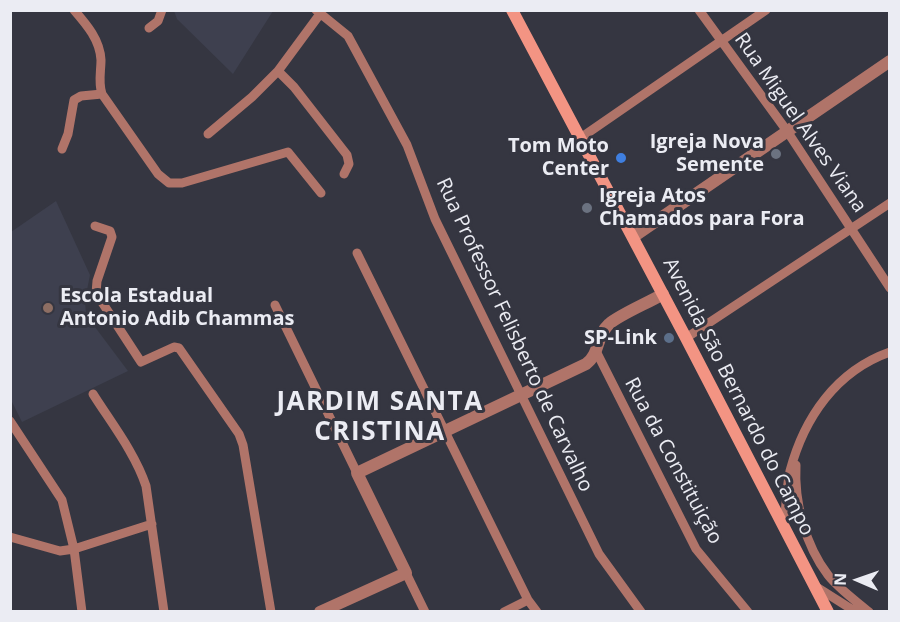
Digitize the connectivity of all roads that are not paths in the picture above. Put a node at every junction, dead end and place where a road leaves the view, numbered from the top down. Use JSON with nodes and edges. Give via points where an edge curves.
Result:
{"nodes":[{"id":1,"x":74,"y":10,"type":"edge"},
{"id":2,"x":162,"y":10,"type":"edge"},
{"id":3,"x":512,"y":10,"type":"edge"},
{"id":4,"x":699,"y":10,"type":"edge"},
{"id":5,"x":766,"y":10,"type":"edge"},
{"id":6,"x":318,"y":12,"type":"edge"},
{"id":7,"x":149,"y":28,"type":"dead end"},
{"id":8,"x":720,"y":42,"type":"junction"},
{"id":9,"x":890,"y":61,"type":"edge"},
{"id":10,"x":278,"y":71,"type":"junction"},
{"id":11,"x":102,"y":94,"type":"junction"},
{"id":12,"x":787,"y":131,"type":"junction"},
{"id":13,"x":208,"y":134,"type":"dead end"},
{"id":14,"x":579,"y":139,"type":"junction"},
{"id":15,"x":62,"y":150,"type":"dead end"},
{"id":16,"x":344,"y":174,"type":"dead end"},
{"id":17,"x":321,"y":193,"type":"dead end"},
{"id":18,"x":890,"y":202,"type":"edge"},
{"id":19,"x":95,"y":226,"type":"dead end"},
{"id":20,"x":852,"y":228,"type":"junction"},
{"id":21,"x":633,"y":237,"type":"junction"},
{"id":22,"x":357,"y":253,"type":"dead end"},
{"id":23,"x":890,"y":288,"type":"edge"},
{"id":24,"x":663,"y":294,"type":"junction"},
{"id":25,"x":275,"y":305,"type":"dead end"},
{"id":26,"x":686,"y":338,"type":"junction"},
{"id":27,"x":596,"y":351,"type":"junction"},
{"id":28,"x":890,"y":352,"type":"edge"},
{"id":29,"x":93,"y":394,"type":"dead end"},
{"id":30,"x":520,"y":396,"type":"junction"},
{"id":31,"x":12,"y":424,"type":"edge"},
{"id":32,"x":445,"y":432,"type":"junction"},
{"id":33,"x":797,"y":451,"type":"junction"},
{"id":34,"x":357,"y":473,"type":"junction"},
{"id":35,"x":152,"y":524,"type":"junction"},
{"id":36,"x":784,"y":529,"type":"junction"},
{"id":37,"x":10,"y":537,"type":"edge"},
{"id":38,"x":75,"y":549,"type":"junction"},
{"id":39,"x":406,"y":573,"type":"junction"},
{"id":40,"x":815,"y":586,"type":"junction"},
{"id":41,"x":528,"y":600,"type":"junction"},
{"id":42,"x":82,"y":612,"type":"edge"},
{"id":43,"x":164,"y":612,"type":"edge"},
{"id":44,"x":271,"y":612,"type":"edge"},
{"id":45,"x":320,"y":612,"type":"edge"},
{"id":46,"x":425,"y":612,"type":"edge"},
{"id":47,"x":504,"y":612,"type":"edge"},
{"id":48,"x":537,"y":612,"type":"edge"},
{"id":49,"x":641,"y":612,"type":"edge"},
{"id":50,"x":748,"y":612,"type":"edge"},
{"id":51,"x":828,"y":612,"type":"edge"},
{"id":52,"x":856,"y":612,"type":"edge"},
{"id":53,"x":869,"y":612,"type":"edge"}],
"edges":[{"from":1,"to":11,"type":"street","via":[[96,40]]},
{"from":2,"to":7,"type":"street","via":[[158,21]]},
{"from":3,"to":14,"type":"main road","name":"Avenida São Bernardo do Campo"},
{"from":4,"to":8,"type":"street","name":"Rua Miguel Alves Viana"},
{"from":5,"to":8,"type":"street"},
{"from":6,"to":10,"type":"street"},
{"from":6,"to":30,"type":"street","name":"Rua Professor Felisberto de Carvalho","via":[[348,36],[406,144],[435,219]]},
{"from":8,"to":12,"type":"street","name":"Rua Miguel Alves Viana"},
{"from":8,"to":14,"type":"street"},
{"from":9,"to":12,"type":"street"},
{"from":10,"to":13,"type":"street"},
{"from":10,"to":16,"type":"street","via":[[347,155],[349,164]]},
{"from":11,"to":15,"type":"street","via":[[74,100]]},
{"from":11,"to":17,"type":"street","via":[[158,174],[169,183],[182,183],[288,152]]},
{"from":12,"to":20,"type":"street","name":"Rua Miguel Alves Viana"},
{"from":12,"to":21,"type":"street"},
{"from":14,"to":21,"type":"main road","name":"Avenida São Bernardo do Campo"},
{"from":18,"to":20,"type":"street"},
{"from":19,"to":44,"type":"street","via":[[110,231],[112,237],[96,293],[141,362],[179,348],[239,434]]},
{"from":20,"to":23,"type":"street","name":"Rua Miguel Alves Viana"},
{"from":20,"to":26,"type":"street"},
{"from":21,"to":24,"type":"main road","name":"Avenida São Bernardo do Campo"},
{"from":22,"to":32,"type":"street"},
{"from":24,"to":26,"type":"main road","name":"Avenida São Bernardo do Campo"},
{"from":24,"to":27,"type":"street","via":[[609,324],[599,337]]},
{"from":25,"to":34,"type":"street"},
{"from":26,"to":36,"type":"main road","name":"Avenida São Bernardo do Campo"},
{"from":27,"to":30,"type":"street","via":[[586,364]]},
{"from":27,"to":50,"type":"street","name":"Rua da Constituição","via":[[696,549]]},
{"from":28,"to":33,"type":"street","via":[[868,361],[837,385],[812,416]]},
{"from":29,"to":35,"type":"street","via":[[141,470]]},
{"from":30,"to":32,"type":"street"},
{"from":30,"to":49,"type":"street","name":"Rua Professor Felisberto de Carvalho","via":[[599,554]]},
{"from":31,"to":38,"type":"street","via":[[62,500]]},
{"from":32,"to":34,"type":"street"},
{"from":32,"to":41,"type":"street"},
{"from":33,"to":36,"type":"street","via":[[790,474]]},
{"from":33,"to":53,"type":"street","via":[[797,497],[815,556],[829,576]]},
{"from":34,"to":39,"type":"street"},
{"from":35,"to":38,"type":"street"},
{"from":35,"to":43,"type":"street"},
{"from":36,"to":40,"type":"main road","name":"Avenida São Bernardo do Campo"},
{"from":37,"to":38,"type":"street","via":[[60,551]]},
{"from":38,"to":42,"type":"street"},
{"from":39,"to":45,"type":"street"},
{"from":39,"to":46,"type":"street"},
{"from":40,"to":51,"type":"main road","name":"Avenida São Bernardo do Campo"},
{"from":40,"to":52,"type":"street"},
{"from":41,"to":47,"type":"street"},
{"from":41,"to":48,"type":"street"}]}
